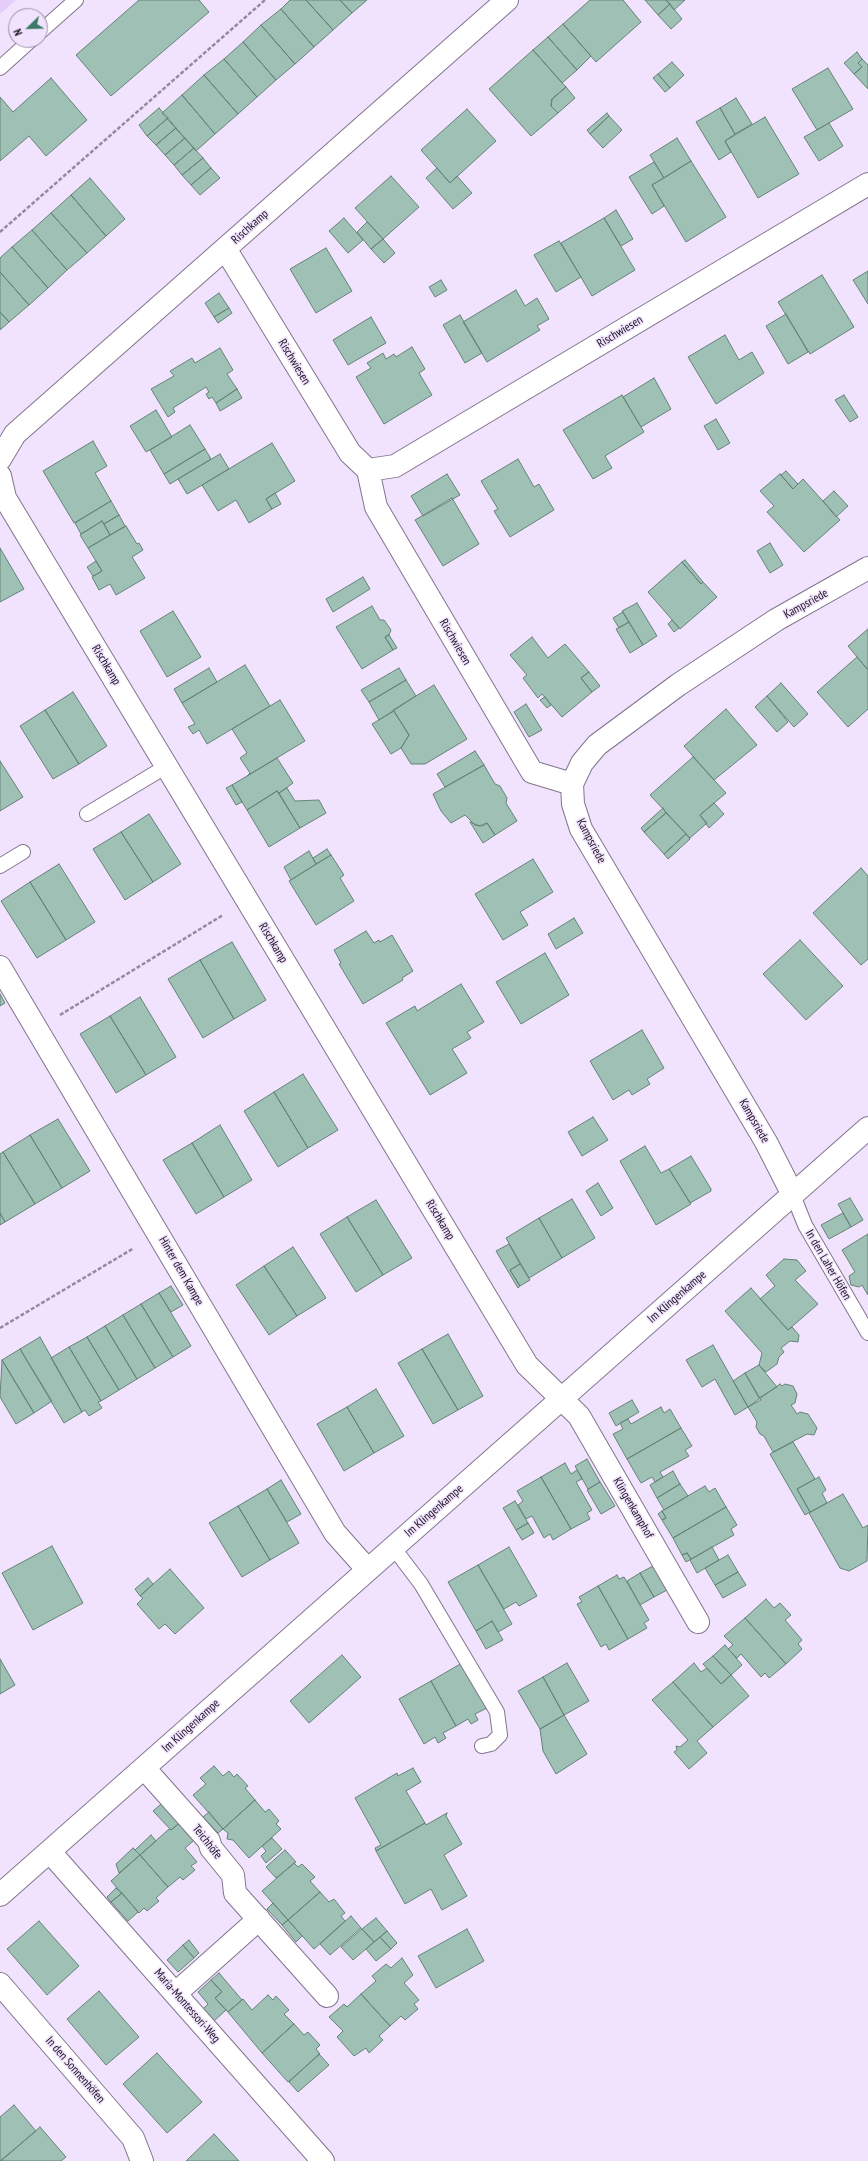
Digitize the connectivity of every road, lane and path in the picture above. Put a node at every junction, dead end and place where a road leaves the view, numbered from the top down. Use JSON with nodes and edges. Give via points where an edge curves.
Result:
{"nodes":[{"id":1,"x":76,"y":0,"type":"edge"},
{"id":2,"x":265,"y":0,"type":"edge"},
{"id":3,"x":507,"y":0,"type":"edge"},
{"id":4,"x":48,"y":25,"type":"edge"},
{"id":5,"x":22,"y":48,"type":"edge"},
{"id":6,"x":0,"y":68,"type":"edge"},
{"id":7,"x":868,"y":184,"type":"edge"},
{"id":8,"x":0,"y":232,"type":"edge"},
{"id":9,"x":226,"y":250,"type":"junction"},
{"id":10,"x":0,"y":459,"type":"edge"},
{"id":11,"x":368,"y":470,"type":"junction"},
{"id":12,"x":0,"y":476,"type":"edge"},
{"id":13,"x":868,"y":568,"type":"edge"},
{"id":14,"x":167,"y":766,"type":"junction"},
{"id":15,"x":572,"y":784,"type":"junction"},
{"id":16,"x":87,"y":814,"type":"dead end"},
{"id":17,"x":23,"y":852,"type":"dead end"},
{"id":18,"x":0,"y":866,"type":"edge"},
{"id":19,"x":247,"y":900,"type":"junction"},
{"id":20,"x":0,"y":967,"type":"edge"},
{"id":21,"x":38,"y":1028,"type":"junction"},
{"id":22,"x":868,"y":1128,"type":"edge"},
{"id":23,"x":793,"y":1195,"type":"junction"},
{"id":24,"x":159,"y":1234,"type":"junction"},
{"id":25,"x":0,"y":1328,"type":"edge"},
{"id":26,"x":868,"y":1333,"type":"edge"},
{"id":27,"x":561,"y":1400,"type":"junction"},
{"id":28,"x":393,"y":1547,"type":"junction"},
{"id":29,"x":367,"y":1569,"type":"junction"},
{"id":30,"x":698,"y":1622,"type":"dead end"},
{"id":31,"x":482,"y":1746,"type":"dead end"},
{"id":32,"x":144,"y":1768,"type":"junction"},
{"id":33,"x":50,"y":1852,"type":"junction"},
{"id":34,"x":0,"y":1895,"type":"edge"},
{"id":35,"x":259,"y":1919,"type":"junction"},
{"id":36,"x":0,"y":1984,"type":"edge"},
{"id":37,"x":176,"y":1993,"type":"junction"},
{"id":38,"x":327,"y":1996,"type":"dead end"},
{"id":39,"x":142,"y":2161,"type":"edge"},
{"id":40,"x":323,"y":2161,"type":"edge"}],
"edges":[{"from":1,"to":4,"type":"lane"},
{"from":2,"to":8,"type":"path"},
{"from":3,"to":9,"type":"street","name":"Rischkamp"},
{"from":5,"to":6,"type":"lane"},
{"from":7,"to":11,"type":"street","name":"Rischwiesen","via":[[395,466]]},
{"from":9,"to":10,"type":"street","name":"Rischkamp","via":[[15,434]]},
{"from":9,"to":11,"type":"street","name":"Rischwiesen","via":[[350,453]]},
{"from":11,"to":15,"type":"street","name":"Rischwiesen","via":[[376,507],[532,772]]},
{"from":12,"to":14,"type":"street","name":"Rischkamp","via":[[6,498]]},
{"from":13,"to":15,"type":"street","name":"Kampsriede","via":[[776,620],[678,685],[597,745],[582,763]]},
{"from":14,"to":16,"type":"lane"},
{"from":14,"to":19,"type":"street","name":"Rischkamp"},
{"from":15,"to":23,"type":"street","name":"Kampsriede","via":[[573,804],[582,829],[766,1142]]},
{"from":17,"to":18,"type":"lane"},
{"from":19,"to":21,"type":"path"},
{"from":19,"to":27,"type":"street","name":"Rischkamp","via":[[527,1365]]},
{"from":20,"to":21,"type":"street","name":"Hinter dem Kampe"},
{"from":21,"to":24,"type":"street","name":"Hinter dem Kampe"},
{"from":22,"to":23,"type":"street","name":"Im Klingenkampe"},
{"from":23,"to":26,"type":"lane","name":"In den Laher Höfen","via":[[805,1225]]},
{"from":23,"to":27,"type":"street","name":"Im Klingenkampe"},
{"from":24,"to":25,"type":"path"},
{"from":24,"to":29,"type":"street","name":"Hinter dem Kampe","via":[[335,1533]]},
{"from":27,"to":28,"type":"street","name":"Im Klingenkampe"},
{"from":27,"to":30,"type":"street","name":"Klingenkamphof","via":[[579,1416]]},
{"from":28,"to":29,"type":"street","name":"Im Klingenkampe"},
{"from":28,"to":31,"type":"lane","via":[[421,1584],[497,1712],[500,1735],[491,1744]]},
{"from":29,"to":32,"type":"street","name":"Im Klingenkampe"},
{"from":32,"to":33,"type":"street","name":"Im Klingenkampe"},
{"from":32,"to":35,"type":"street","name":"Teichhöfe","via":[[209,1842],[210,1848],[233,1875],[235,1893]]},
{"from":33,"to":34,"type":"street","name":"Im Klingenkampe"},
{"from":33,"to":37,"type":"street","name":"Maria-Montessori-Weg"},
{"from":35,"to":37,"type":"street"},
{"from":35,"to":38,"type":"street","name":"Teichhöfe"},
{"from":36,"to":39,"type":"street","name":"In den Sonnenhöfen","via":[[133,2138]]},
{"from":37,"to":40,"type":"street","name":"Maria-Montessori-Weg"}]}
